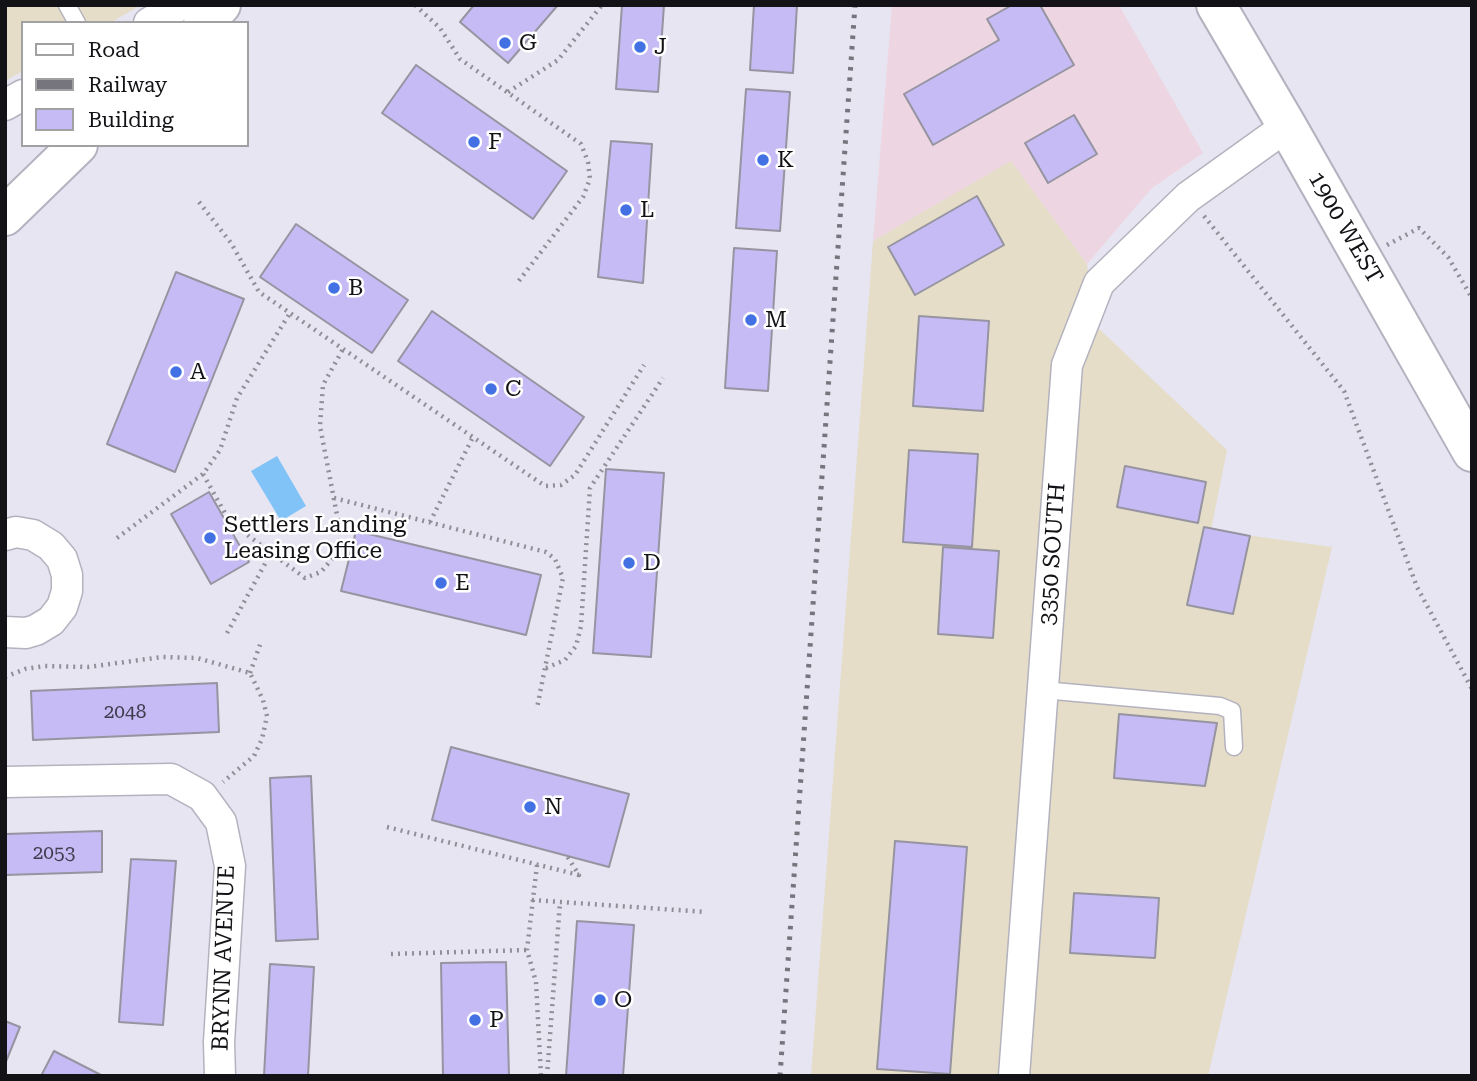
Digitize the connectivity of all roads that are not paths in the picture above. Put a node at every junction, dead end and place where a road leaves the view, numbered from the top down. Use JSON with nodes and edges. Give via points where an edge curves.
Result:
{"nodes":[{"id":1,"x":67,"y":5,"type":"edge"},
{"id":2,"x":180,"y":5,"type":"edge"},
{"id":3,"x":221,"y":5,"type":"edge"},
{"id":4,"x":1216,"y":5,"type":"edge"},
{"id":5,"x":76,"y":21,"type":"edge"},
{"id":6,"x":152,"y":21,"type":"edge"},
{"id":7,"x":205,"y":21,"type":"edge"},
{"id":8,"x":21,"y":96,"type":"edge"},
{"id":9,"x":5,"y":106,"type":"edge"},
{"id":10,"x":1287,"y":126,"type":"junction"},
{"id":11,"x":76,"y":147,"type":"edge"},
{"id":12,"x":5,"y":216,"type":"edge"},
{"id":13,"x":1472,"y":452,"type":"edge"},
{"id":14,"x":5,"y":535,"type":"edge"},
{"id":15,"x":5,"y":632,"type":"edge"},
{"id":16,"x":1043,"y":690,"type":"junction"},
{"id":17,"x":1234,"y":747,"type":"dead end"},
{"id":18,"x":5,"y":782,"type":"edge"},
{"id":19,"x":220,"y":1076,"type":"edge"},
{"id":20,"x":1014,"y":1076,"type":"edge"}],
"edges":[{"from":1,"to":5,"type":"lane"},
{"from":2,"to":6,"type":"street"},
{"from":3,"to":7,"type":"main road"},
{"from":4,"to":10,"type":"main road","name":"1900 WEST"},
{"from":8,"to":9,"type":"street"},
{"from":10,"to":13,"type":"main road","name":"1900 WEST"},
{"from":10,"to":16,"type":"street","name":"3350 SOUTH","via":[[1188,197],[1099,283],[1067,365]]},
{"from":11,"to":12,"type":"main road"},
{"from":14,"to":15,"type":"street","via":[[33,535],[51,545],[62,559],[67,591],[51,621],[26,633]]},
{"from":16,"to":17,"type":"lane","via":[[1220,706],[1232,711]]},
{"from":16,"to":20,"type":"street","name":"3350 SOUTH"},
{"from":18,"to":19,"type":"street","name":"BRYNN AVENUE","via":[[172,779],[202,796],[221,822],[230,866]]}]}
